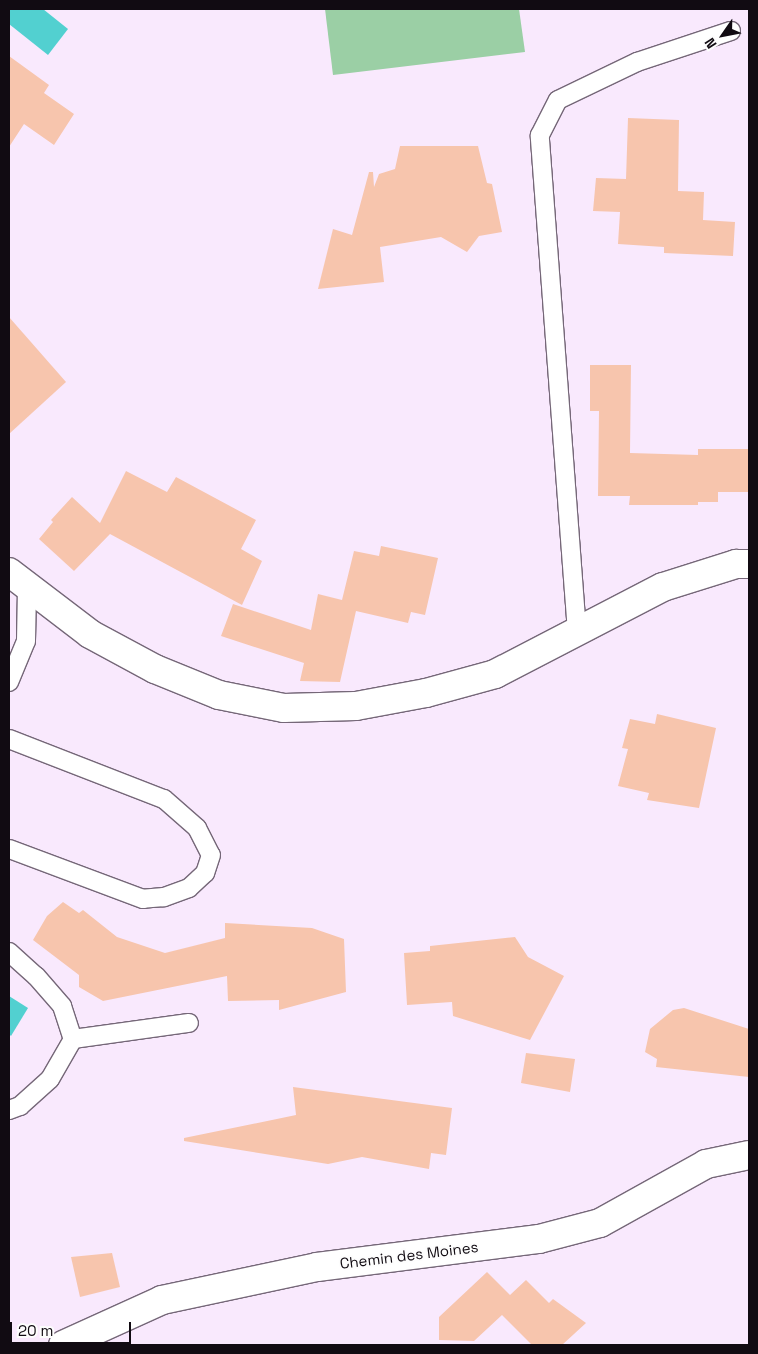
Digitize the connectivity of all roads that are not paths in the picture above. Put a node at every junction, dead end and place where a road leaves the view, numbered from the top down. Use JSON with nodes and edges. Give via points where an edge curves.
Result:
{"nodes":[{"id":1,"x":731,"y":31,"type":"dead end"},
{"id":2,"x":749,"y":564,"type":"edge"},
{"id":3,"x":18,"y":579,"type":"edge"},
{"id":4,"x":576,"y":632,"type":"junction"},
{"id":5,"x":9,"y":682,"type":"edge"},
{"id":6,"x":9,"y":739,"type":"edge"},
{"id":7,"x":9,"y":849,"type":"edge"},
{"id":8,"x":9,"y":952,"type":"edge"},
{"id":9,"x":189,"y":1023,"type":"dead end"},
{"id":10,"x":73,"y":1039,"type":"junction"},
{"id":11,"x":9,"y":1110,"type":"edge"},
{"id":12,"x":749,"y":1155,"type":"edge"},
{"id":13,"x":63,"y":1345,"type":"edge"}],
"edges":[{"from":1,"to":4,"type":"lane","via":[[637,62],[558,100],[540,135]]},
{"from":2,"to":4,"type":"street","via":[[736,564],[663,587]]},
{"from":3,"to":4,"type":"street","via":[[90,634],[155,669],[219,695],[284,708],[356,706],[426,693],[495,674]]},
{"from":3,"to":5,"type":"lane","via":[[26,641]]},
{"from":6,"to":7,"type":"lane","via":[[164,799],[197,828],[211,855],[204,873],[189,888],[164,897],[143,899]]},
{"from":8,"to":10,"type":"lane","via":[[62,1006]]},
{"from":9,"to":10,"type":"lane"},
{"from":10,"to":11,"type":"lane","via":[[50,1079],[20,1106]]},
{"from":12,"to":13,"type":"street","name":"Chemin des Moines","via":[[706,1164],[600,1223],[539,1239],[316,1267],[162,1300]]}]}
